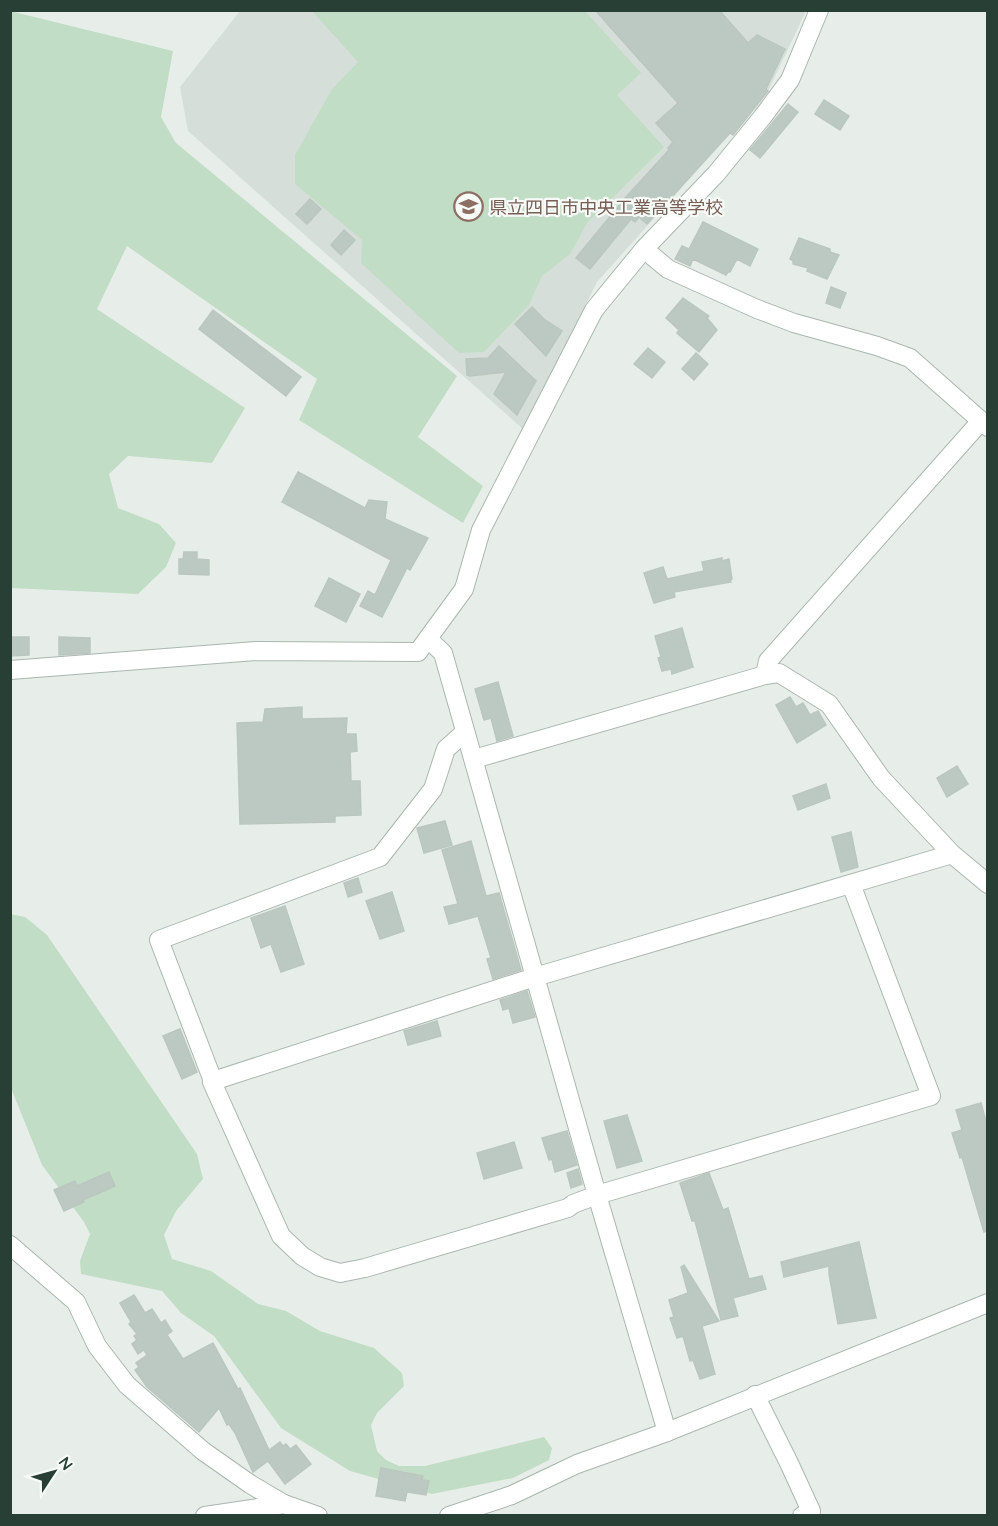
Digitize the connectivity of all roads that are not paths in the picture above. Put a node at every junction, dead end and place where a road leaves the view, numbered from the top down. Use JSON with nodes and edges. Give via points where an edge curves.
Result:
{"nodes":[{"id":1,"x":819,"y":10,"type":"edge"},
{"id":2,"x":644,"y":249,"type":"junction"},
{"id":3,"x":984,"y":424,"type":"edge"},
{"id":4,"x":428,"y":639,"type":"junction"},
{"id":5,"x":10,"y":670,"type":"edge"},
{"id":6,"x":765,"y":675,"type":"junction"},
{"id":7,"x":465,"y":732,"type":"junction"},
{"id":8,"x":474,"y":759,"type":"junction"},
{"id":9,"x":952,"y":854,"type":"junction"},
{"id":10,"x":850,"y":884,"type":"junction"},
{"id":11,"x":987,"y":884,"type":"edge"},
{"id":12,"x":535,"y":977,"type":"junction"},
{"id":13,"x":213,"y":1081,"type":"junction"},
{"id":14,"x":597,"y":1195,"type":"junction"},
{"id":15,"x":10,"y":1245,"type":"edge"},
{"id":16,"x":987,"y":1303,"type":"edge"},
{"id":17,"x":755,"y":1395,"type":"junction"},
{"id":18,"x":667,"y":1432,"type":"junction"},
{"id":19,"x":284,"y":1504,"type":"junction"},
{"id":20,"x":205,"y":1515,"type":"edge"},
{"id":21,"x":318,"y":1515,"type":"edge"},
{"id":22,"x":449,"y":1515,"type":"edge"},
{"id":23,"x":802,"y":1515,"type":"edge"}],
"edges":[{"from":1,"to":2,"type":"street","via":[[790,80],[716,174]]},
{"from":2,"to":3,"type":"street","via":[[668,269],[757,309],[910,358]]},
{"from":2,"to":4,"type":"street","via":[[594,310],[481,530],[465,589]]},
{"from":3,"to":6,"type":"street","via":[[768,661]]},
{"from":4,"to":5,"type":"street","via":[[418,652],[256,651]]},
{"from":4,"to":7,"type":"street","via":[[442,653]]},
{"from":6,"to":8,"type":"street"},
{"from":6,"to":9,"type":"street","via":[[779,673],[829,704],[881,778]]},
{"from":7,"to":8,"type":"street"},
{"from":7,"to":13,"type":"street","via":[[446,749],[433,789],[380,858],[159,940]]},
{"from":8,"to":12,"type":"street"},
{"from":9,"to":10,"type":"street"},
{"from":9,"to":11,"type":"street"},
{"from":10,"to":12,"type":"street"},
{"from":10,"to":14,"type":"street","via":[[931,1096]]},
{"from":12,"to":13,"type":"street"},
{"from":12,"to":14,"type":"street"},
{"from":13,"to":14,"type":"street","via":[[281,1236],[302,1256],[340,1273],[568,1208]]},
{"from":14,"to":18,"type":"street"},
{"from":15,"to":19,"type":"street","via":[[76,1302],[97,1346],[127,1384],[203,1451]]},
{"from":16,"to":17,"type":"street"},
{"from":17,"to":18,"type":"street"},
{"from":17,"to":23,"type":"street","via":[[810,1511]]},
{"from":18,"to":22,"type":"street","via":[[577,1464],[512,1495]]},
{"from":19,"to":20,"type":"street"},
{"from":19,"to":21,"type":"street"}]}
